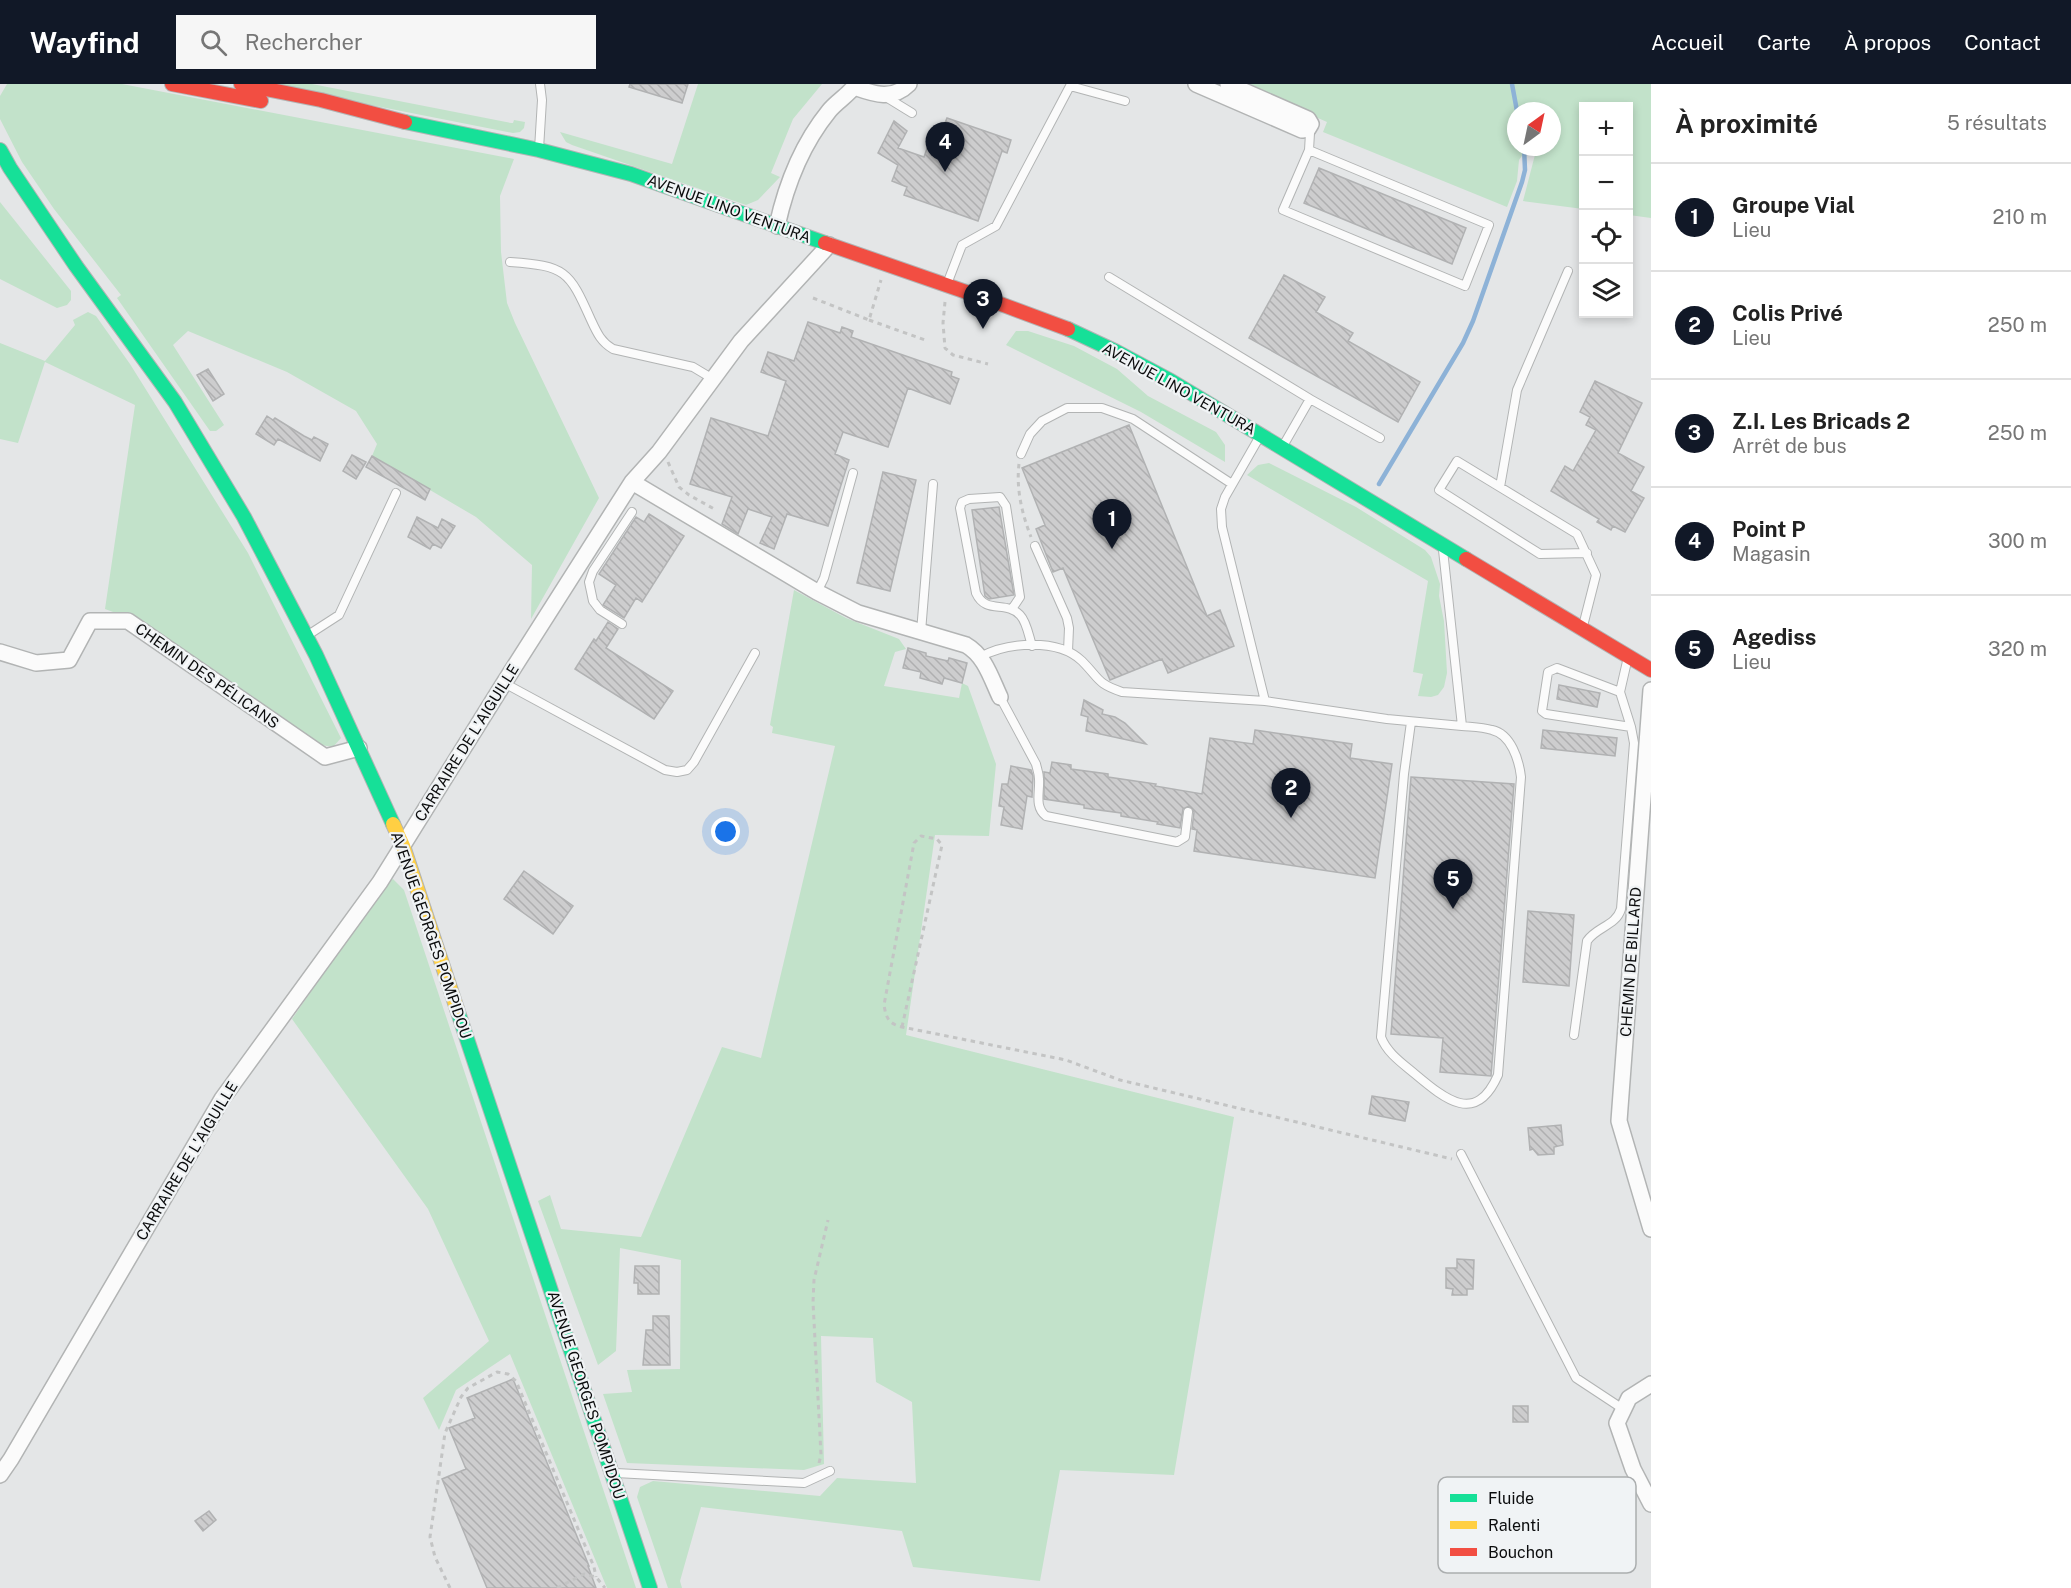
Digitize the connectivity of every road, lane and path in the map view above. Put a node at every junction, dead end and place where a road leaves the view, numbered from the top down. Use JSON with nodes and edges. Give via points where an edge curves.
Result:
{"nodes":[{"id":1,"x":172,"y":84,"type":"edge"},
{"id":2,"x":540,"y":84,"type":"edge"},
{"id":3,"x":909,"y":84,"type":"edge"},
{"id":4,"x":1196,"y":84,"type":"edge"},
{"id":5,"x":855,"y":86,"type":"edge"},
{"id":6,"x":246,"y":88,"type":"edge"},
{"id":7,"x":1221,"y":91,"type":"edge"},
{"id":8,"x":884,"y":96,"type":"junction"},
{"id":9,"x":1125,"y":101,"type":"dead end"},
{"id":10,"x":912,"y":113,"type":"dead end"},
{"id":11,"x":1308,"y":129,"type":"joint"},
{"id":12,"x":0,"y":150,"type":"edge"},
{"id":13,"x":539,"y":150,"type":"junction"},
{"id":14,"x":1309,"y":150,"type":"junction"},
{"id":15,"x":0,"y":174,"type":"edge"},
{"id":16,"x":777,"y":226,"type":"junction"},
{"id":17,"x":829,"y":245,"type":"junction"},
{"id":18,"x":510,"y":262,"type":"dead end"},
{"id":19,"x":886,"y":264,"type":"junction"},
{"id":20,"x":76,"y":266,"type":"junction"},
{"id":21,"x":1568,"y":271,"type":"dead end"},
{"id":22,"x":1109,"y":277,"type":"dead end"},
{"id":23,"x":946,"y":285,"type":"junction"},
{"id":24,"x":813,"y":298,"type":"dead end"},
{"id":25,"x":869,"y":320,"type":"junction"},
{"id":26,"x":928,"y":341,"type":"dead end"},
{"id":27,"x":988,"y":364,"type":"dead end"},
{"id":28,"x":713,"y":379,"type":"junction"},
{"id":29,"x":1310,"y":399,"type":"junction"},
{"id":30,"x":1261,"y":435,"type":"junction"},
{"id":31,"x":1380,"y":438,"type":"dead end"},
{"id":32,"x":1282,"y":448,"type":"junction"},
{"id":33,"x":659,"y":452,"type":"junction"},
{"id":34,"x":1021,"y":454,"type":"joint"},
{"id":35,"x":853,"y":473,"type":"dead end"},
{"id":36,"x":632,"y":482,"type":"junction"},
{"id":37,"x":933,"y":484,"type":"dead end"},
{"id":38,"x":1232,"y":484,"type":"junction"},
{"id":39,"x":1500,"y":487,"type":"junction"},
{"id":40,"x":396,"y":493,"type":"dead end"},
{"id":41,"x":716,"y":510,"type":"dead end"},
{"id":42,"x":632,"y":512,"type":"dead end"},
{"id":43,"x":604,"y":541,"type":"junction"},
{"id":44,"x":1442,"y":543,"type":"junction"},
{"id":45,"x":1035,"y":546,"type":"joint"},
{"id":46,"x":1587,"y":553,"type":"junction"},
{"id":47,"x":817,"y":592,"type":"junction"},
{"id":48,"x":1012,"y":609,"type":"junction"},
{"id":49,"x":622,"y":624,"type":"dead end"},
{"id":50,"x":1582,"y":628,"type":"junction"},
{"id":51,"x":921,"y":632,"type":"junction"},
{"id":52,"x":307,"y":636,"type":"junction"},
{"id":53,"x":1032,"y":646,"type":"junction"},
{"id":54,"x":1068,"y":651,"type":"junction"},
{"id":55,"x":0,"y":652,"type":"edge"},
{"id":56,"x":755,"y":653,"type":"dead end"},
{"id":57,"x":1628,"y":656,"type":"junction"},
{"id":58,"x":980,"y":657,"type":"junction"},
{"id":59,"x":1651,"y":670,"type":"edge"},
{"id":60,"x":504,"y":682,"type":"junction"},
{"id":61,"x":1651,"y":690,"type":"edge"},
{"id":62,"x":1620,"y":692,"type":"junction"},
{"id":63,"x":1000,"y":697,"type":"joint"},
{"id":64,"x":1265,"y":701,"type":"junction"},
{"id":65,"x":1411,"y":722,"type":"junction"},
{"id":66,"x":1462,"y":726,"type":"junction"},
{"id":67,"x":1631,"y":727,"type":"junction"},
{"id":68,"x":358,"y":748,"type":"junction"},
{"id":69,"x":1188,"y":812,"type":"dead end"},
{"id":70,"x":403,"y":846,"type":"junction"},
{"id":71,"x":902,"y":1027,"type":"junction"},
{"id":72,"x":1574,"y":1035,"type":"dead end"},
{"id":73,"x":1461,"y":1154,"type":"dead end"},
{"id":74,"x":1468,"y":1165,"type":"junction"},
{"id":75,"x":828,"y":1220,"type":"dead end"},
{"id":76,"x":1651,"y":1229,"type":"edge"},
{"id":77,"x":1651,"y":1384,"type":"edge"},
{"id":78,"x":1623,"y":1409,"type":"junction"},
{"id":79,"x":830,"y":1471,"type":"dead end"},
{"id":80,"x":611,"y":1472,"type":"junction"},
{"id":81,"x":0,"y":1475,"type":"edge"},
{"id":82,"x":816,"y":1477,"type":"junction"},
{"id":83,"x":1651,"y":1504,"type":"edge"},
{"id":84,"x":596,"y":1577,"type":"junction"},
{"id":85,"x":450,"y":1588,"type":"edge"},
{"id":86,"x":557,"y":1588,"type":"edge"},
{"id":87,"x":605,"y":1588,"type":"edge"},
{"id":88,"x":650,"y":1588,"type":"edge"}],
"edges":[{"from":1,"to":6,"type":"main road","name":"AVENUE LINO VENTURA"},
{"from":2,"to":13,"type":"lane"},
{"from":3,"to":8,"type":"street"},
{"from":4,"to":7,"type":"street"},
{"from":5,"to":8,"type":"street"},
{"from":5,"to":16,"type":"street","via":[[812,134],[801,154]]},
{"from":6,"to":13,"type":"main road","name":"AVENUE LINO VENTURA","via":[[321,100],[390,119]]},
{"from":7,"to":11,"type":"street","via":[[1308,118]]},
{"from":8,"to":10,"type":"lane"},
{"from":9,"to":23,"type":"lane","via":[[1070,86],[996,226],[962,245]]},
{"from":11,"to":14,"type":"lane"},
{"from":12,"to":20,"type":"main road","name":"AVENUE GEORGES POMPIDOU"},
{"from":13,"to":16,"type":"main road","name":"AVENUE LINO VENTURA","via":[[631,174]]},
{"from":14,"to":14,"type":"lane","via":[[1283,210],[1465,286],[1489,225]]},
{"from":15,"to":20,"type":"main road","name":"AVENUE GEORGES POMPIDOU"},
{"from":16,"to":17,"type":"main road","name":"AVENUE LINO VENTURA"},
{"from":17,"to":19,"type":"main road","name":"AVENUE LINO VENTURA"},
{"from":17,"to":28,"type":"street","name":"CARRAIRE DE L'AIGUILLE","via":[[741,341]]},
{"from":18,"to":28,"type":"lane","via":[[542,264],[569,278],[598,336],[613,350],[693,367]]},
{"from":19,"to":23,"type":"main road","name":"AVENUE LINO VENTURA"},
{"from":19,"to":25,"type":"path"},
{"from":20,"to":52,"type":"main road","name":"AVENUE GEORGES POMPIDOU","via":[[175,402],[244,517]]},
{"from":21,"to":39,"type":"lane","via":[[1517,390]]},
{"from":22,"to":29,"type":"lane"},
{"from":23,"to":27,"type":"path","via":[[945,348],[953,355]]},
{"from":23,"to":30,"type":"main road","name":"AVENUE LINO VENTURA","via":[[1063,327],[1115,351]]},
{"from":24,"to":25,"type":"path"},
{"from":25,"to":26,"type":"path"},
{"from":28,"to":33,"type":"street","name":"CARRAIRE DE L'AIGUILLE"},
{"from":29,"to":31,"type":"lane"},
{"from":29,"to":32,"type":"lane"},
{"from":30,"to":32,"type":"main road","name":"AVENUE LINO VENTURA"},
{"from":30,"to":38,"type":"lane"},
{"from":32,"to":44,"type":"main road","name":"AVENUE LINO VENTURA"},
{"from":33,"to":36,"type":"street","name":"CARRAIRE DE L'AIGUILLE"},
{"from":33,"to":41,"type":"path","via":[[673,470],[679,487]]},
{"from":34,"to":38,"type":"lane","via":[[1030,434],[1042,421],[1067,408],[1102,408],[1133,419]]},
{"from":34,"to":45,"type":"path","via":[[1017,480],[1025,521]]},
{"from":35,"to":47,"type":"lane"},
{"from":36,"to":43,"type":"street","name":"CARRAIRE DE L'AIGUILLE"},
{"from":36,"to":47,"type":"street"},
{"from":37,"to":51,"type":"lane"},
{"from":38,"to":64,"type":"lane","via":[[1221,509],[1222,527]]},
{"from":39,"to":46,"type":"lane","via":[[1577,534]]},
{"from":39,"to":46,"type":"lane","via":[[1457,461],[1439,490],[1540,554]]},
{"from":40,"to":52,"type":"lane","via":[[339,615]]},
{"from":42,"to":43,"type":"lane"},
{"from":43,"to":49,"type":"lane","via":[[589,582],[590,592],[600,610]]},
{"from":43,"to":60,"type":"street","name":"CARRAIRE DE L'AIGUILLE"},
{"from":44,"to":50,"type":"main road","name":"AVENUE LINO VENTURA"},
{"from":44,"to":66,"type":"lane"},
{"from":45,"to":54,"type":"lane","via":[[1067,618]]},
{"from":46,"to":50,"type":"lane","via":[[1596,575]]},
{"from":47,"to":51,"type":"street","via":[[858,613]]},
{"from":48,"to":48,"type":"lane","via":[[987,605],[976,592],[962,502],[1000,497],[1004,501],[1020,597]]},
{"from":48,"to":53,"type":"lane","via":[[1024,620]]},
{"from":50,"to":57,"type":"main road","name":"AVENUE LINO VENTURA"},
{"from":51,"to":58,"type":"street","via":[[966,645]]},
{"from":52,"to":68,"type":"main road","name":"AVENUE GEORGES POMPIDOU"},
{"from":53,"to":54,"type":"lane","via":[[1049,645]]},
{"from":53,"to":58,"type":"lane","via":[[1000,647]]},
{"from":54,"to":64,"type":"lane","via":[[1097,680],[1122,692]]},
{"from":55,"to":68,"type":"street","name":"CHEMIN DES PÉLICANS","via":[[36,663],[69,660],[90,621],[128,621],[325,757]]},
{"from":56,"to":60,"type":"lane","via":[[694,762],[687,770],[676,772],[665,770]]},
{"from":57,"to":59,"type":"main road","name":"AVENUE LINO VENTURA"},
{"from":57,"to":62,"type":"lane"},
{"from":58,"to":63,"type":"street"},
{"from":60,"to":70,"type":"street","name":"CARRAIRE DE L'AIGUILLE"},
{"from":61,"to":76,"type":"street","name":"CHEMIN DE BILLARD","via":[[1619,1122]]},
{"from":62,"to":67,"type":"lane"},
{"from":62,"to":67,"type":"lane","via":[[1557,668],[1548,672],[1542,711]]},
{"from":63,"to":69,"type":"lane","via":[[1036,764],[1040,776],[1038,806],[1046,816],[1177,842],[1185,837]]},
{"from":64,"to":65,"type":"lane"},
{"from":65,"to":66,"type":"lane"},
{"from":65,"to":66,"type":"lane","via":[[1381,1037],[1391,1053],[1434,1090],[1460,1105],[1485,1098],[1498,1075],[1521,777],[1519,763],[1505,739],[1494,730]]},
{"from":67,"to":72,"type":"lane","via":[[1634,743],[1621,909],[1614,921],[1587,940]]},
{"from":68,"to":70,"type":"main road","name":"AVENUE GEORGES POMPIDOU"},
{"from":70,"to":80,"type":"main road","name":"AVENUE GEORGES POMPIDOU"},
{"from":70,"to":81,"type":"street","name":"CARRAIRE DE L'AIGUILLE","via":[[222,1099]]},
{"from":71,"to":71,"type":"path","via":[[885,1017],[884,1005],[914,843],[921,836],[937,839],[942,845]]},
{"from":71,"to":74,"type":"path","via":[[1066,1060],[1120,1080]]},
{"from":73,"to":74,"type":"lane"},
{"from":74,"to":78,"type":"lane","via":[[1576,1378]]},
{"from":75,"to":82,"type":"path","via":[[814,1280],[821,1455]]},
{"from":77,"to":78,"type":"street","via":[[1629,1398]]},
{"from":78,"to":83,"type":"street","via":[[1617,1423],[1633,1469]]},
{"from":79,"to":82,"type":"lane"},
{"from":80,"to":82,"type":"lane","via":[[804,1483]]},
{"from":80,"to":88,"type":"main road","name":"AVENUE GEORGES POMPIDOU"},
{"from":84,"to":85,"type":"path","via":[[516,1381],[497,1371],[468,1388],[445,1433],[430,1537]]},
{"from":84,"to":86,"type":"path","via":[[584,1574]]},
{"from":84,"to":87,"type":"path"}]}
